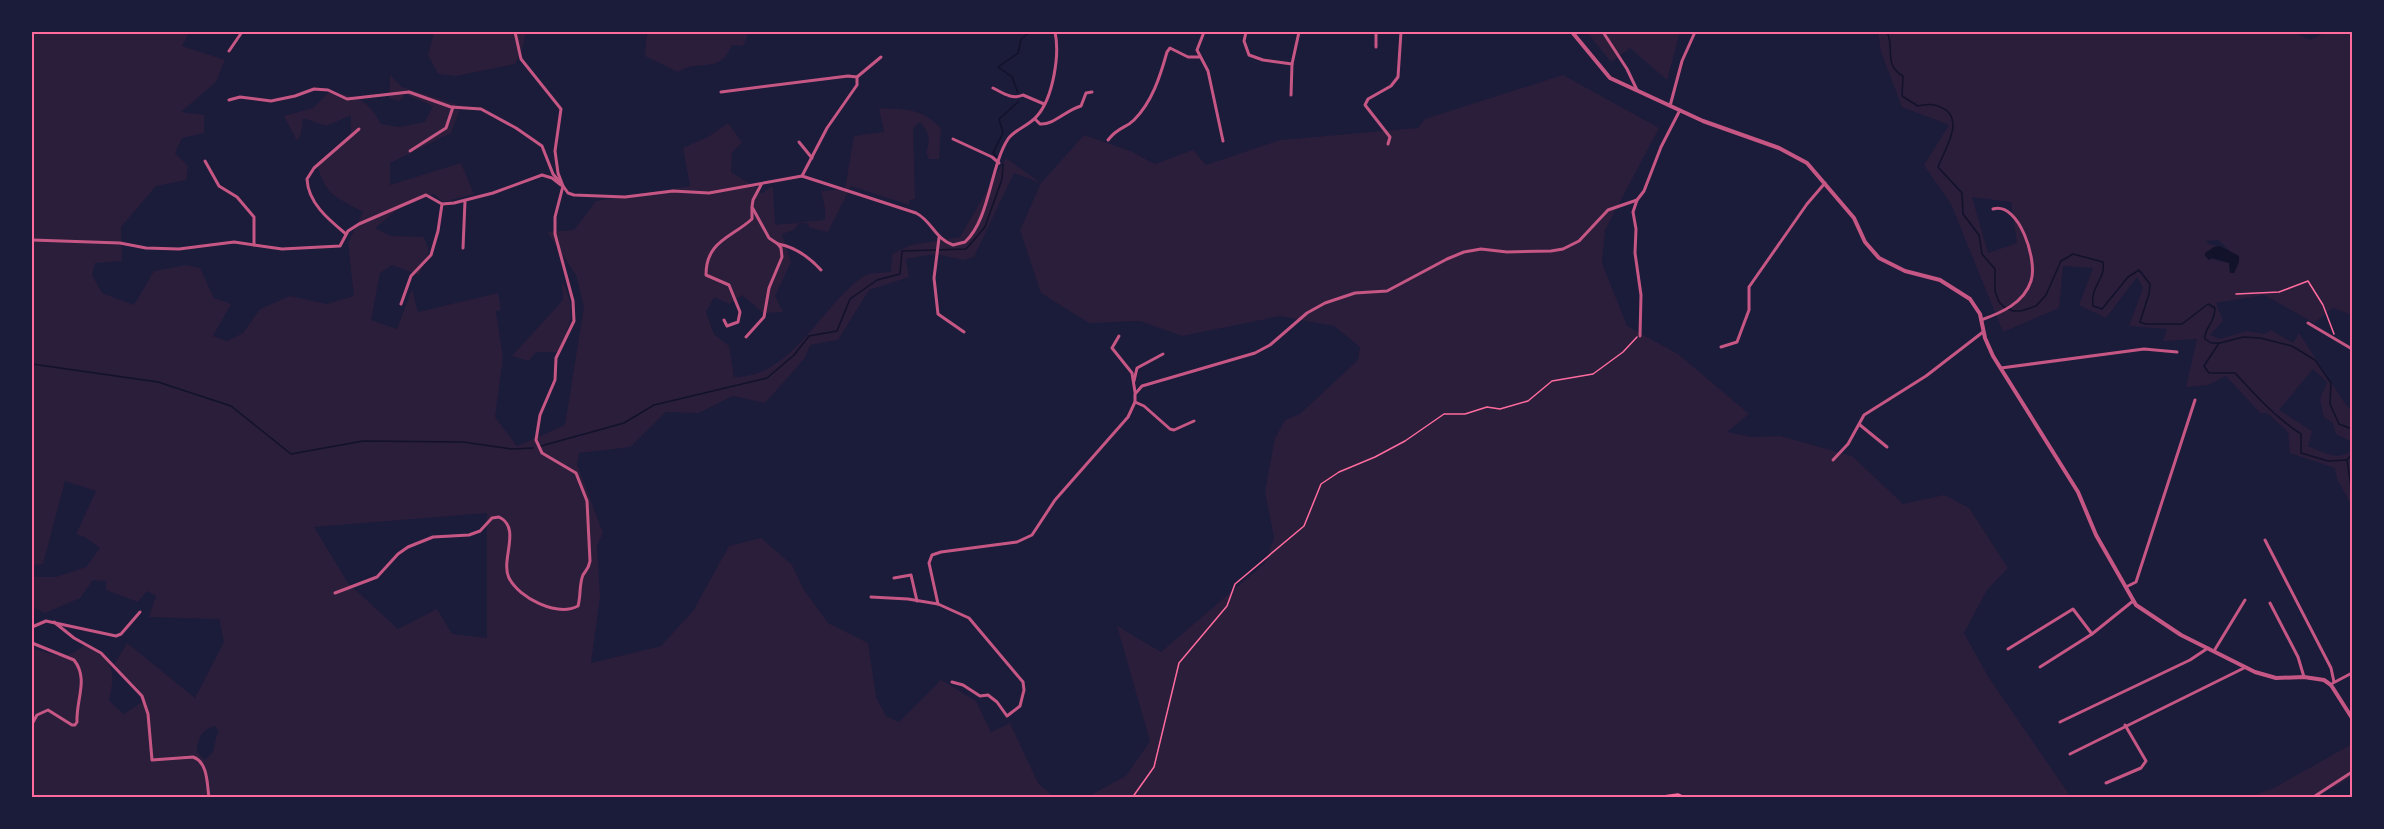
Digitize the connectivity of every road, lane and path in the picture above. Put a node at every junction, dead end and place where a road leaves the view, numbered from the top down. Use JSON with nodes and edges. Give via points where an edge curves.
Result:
{"nodes":[{"id":1,"x":242,"y":32,"type":"edge"},
{"id":2,"x":515,"y":32,"type":"edge"},
{"id":3,"x":1055,"y":32,"type":"edge"},
{"id":4,"x":1204,"y":32,"type":"edge"},
{"id":5,"x":1246,"y":32,"type":"edge"},
{"id":6,"x":1299,"y":32,"type":"edge"},
{"id":7,"x":1376,"y":32,"type":"edge"},
{"id":8,"x":1401,"y":32,"type":"edge"},
{"id":9,"x":1572,"y":32,"type":"edge"},
{"id":10,"x":1604,"y":32,"type":"edge"},
{"id":11,"x":1695,"y":32,"type":"edge"},
{"id":12,"x":1376,"y":47,"type":"dead end"},
{"id":13,"x":229,"y":51,"type":"dead end"},
{"id":14,"x":881,"y":57,"type":"dead end"},
{"id":15,"x":1200,"y":57,"type":"junction"},
{"id":16,"x":1292,"y":64,"type":"junction"},
{"id":17,"x":857,"y":76,"type":"junction"},
{"id":18,"x":993,"y":88,"type":"dead end"},
{"id":19,"x":721,"y":92,"type":"dead end"},
{"id":20,"x":1092,"y":92,"type":"dead end"},
{"id":21,"x":1638,"y":92,"type":"junction"},
{"id":22,"x":1291,"y":95,"type":"dead end"},
{"id":23,"x":229,"y":100,"type":"dead end"},
{"id":24,"x":1044,"y":104,"type":"junction"},
{"id":25,"x":1670,"y":105,"type":"junction"},
{"id":26,"x":453,"y":107,"type":"junction"},
{"id":27,"x":1680,"y":110,"type":"junction"},
{"id":28,"x":1035,"y":119,"type":"junction"},
{"id":29,"x":359,"y":129,"type":"dead end"},
{"id":30,"x":953,"y":139,"type":"dead end"},
{"id":31,"x":1108,"y":140,"type":"dead end"},
{"id":32,"x":1223,"y":141,"type":"dead end"},
{"id":33,"x":799,"y":142,"type":"dead end"},
{"id":34,"x":1388,"y":144,"type":"dead end"},
{"id":35,"x":410,"y":151,"type":"dead end"},
{"id":36,"x":812,"y":158,"type":"junction"},
{"id":37,"x":205,"y":161,"type":"dead end"},
{"id":38,"x":999,"y":163,"type":"junction"},
{"id":39,"x":802,"y":176,"type":"junction"},
{"id":40,"x":1825,"y":183,"type":"junction"},
{"id":41,"x":761,"y":185,"type":"junction"},
{"id":42,"x":562,"y":186,"type":"junction"},
{"id":43,"x":1637,"y":200,"type":"junction"},
{"id":44,"x":465,"y":201,"type":"junction"},
{"id":45,"x":442,"y":204,"type":"junction"},
{"id":46,"x":752,"y":207,"type":"junction"},
{"id":47,"x":1993,"y":209,"type":"dead end"},
{"id":48,"x":346,"y":234,"type":"junction"},
{"id":49,"x":939,"y":238,"type":"junction"},
{"id":50,"x":32,"y":240,"type":"edge"},
{"id":51,"x":778,"y":244,"type":"junction"},
{"id":52,"x":254,"y":246,"type":"junction"},
{"id":53,"x":463,"y":248,"type":"dead end"},
{"id":54,"x":821,"y":270,"type":"dead end"},
{"id":55,"x":2236,"y":294,"type":"dead end"},
{"id":56,"x":401,"y":304,"type":"dead end"},
{"id":57,"x":724,"y":320,"type":"dead end"},
{"id":58,"x":1981,"y":320,"type":"junction"},
{"id":59,"x":2308,"y":323,"type":"dead end"},
{"id":60,"x":964,"y":332,"type":"dead end"},
{"id":61,"x":1983,"y":332,"type":"junction"},
{"id":62,"x":1640,"y":335,"type":"joint"},
{"id":63,"x":1119,"y":336,"type":"dead end"},
{"id":64,"x":746,"y":337,"type":"dead end"},
{"id":65,"x":2336,"y":337,"type":"junction"},
{"id":66,"x":1721,"y":347,"type":"dead end"},
{"id":67,"x":2352,"y":349,"type":"edge"},
{"id":68,"x":2177,"y":352,"type":"dead end"},
{"id":69,"x":1163,"y":354,"type":"dead end"},
{"id":70,"x":2001,"y":368,"type":"junction"},
{"id":71,"x":1134,"y":381,"type":"junction"},
{"id":72,"x":1135,"y":394,"type":"junction"},
{"id":73,"x":2195,"y":400,"type":"dead end"},
{"id":74,"x":1135,"y":402,"type":"junction"},
{"id":75,"x":1194,"y":421,"type":"dead end"},
{"id":76,"x":1859,"y":425,"type":"junction"},
{"id":77,"x":1887,"y":447,"type":"dead end"},
{"id":78,"x":1833,"y":460,"type":"dead end"},
{"id":79,"x":2265,"y":540,"type":"dead end"},
{"id":80,"x":894,"y":578,"type":"dead end"},
{"id":81,"x":2125,"y":588,"type":"junction"},
{"id":82,"x":335,"y":593,"type":"dead end"},
{"id":83,"x":871,"y":597,"type":"dead end"},
{"id":84,"x":2245,"y":600,"type":"dead end"},
{"id":85,"x":917,"y":601,"type":"junction"},
{"id":86,"x":2133,"y":601,"type":"junction"},
{"id":87,"x":2270,"y":603,"type":"dead end"},
{"id":88,"x":938,"y":604,"type":"junction"},
{"id":89,"x":140,"y":612,"type":"dead end"},
{"id":90,"x":54,"y":622,"type":"junction"},
{"id":91,"x":32,"y":627,"type":"edge"},
{"id":92,"x":2092,"y":634,"type":"junction"},
{"id":93,"x":32,"y":643,"type":"edge"},
{"id":94,"x":2208,"y":648,"type":"junction"},
{"id":95,"x":2008,"y":649,"type":"dead end"},
{"id":96,"x":2214,"y":651,"type":"junction"},
{"id":97,"x":2040,"y":667,"type":"dead end"},
{"id":98,"x":2244,"y":668,"type":"junction"},
{"id":99,"x":2352,"y":673,"type":"edge"},
{"id":100,"x":2304,"y":677,"type":"junction"},
{"id":101,"x":952,"y":682,"type":"dead end"},
{"id":102,"x":2332,"y":683,"type":"junction"},
{"id":103,"x":2352,"y":718,"type":"edge"},
{"id":104,"x":2060,"y":722,"type":"dead end"},
{"id":105,"x":32,"y":724,"type":"edge"},
{"id":106,"x":2125,"y":725,"type":"junction"},
{"id":107,"x":2070,"y":754,"type":"dead end"},
{"id":108,"x":2352,"y":772,"type":"edge"},
{"id":109,"x":2106,"y":783,"type":"dead end"},
{"id":110,"x":209,"y":798,"type":"edge"},
{"id":111,"x":1131,"y":798,"type":"edge"},
{"id":112,"x":1648,"y":798,"type":"edge"},
{"id":113,"x":1687,"y":798,"type":"edge"},
{"id":114,"x":2312,"y":798,"type":"edge"}],
"edges":[{"from":1,"to":13,"type":"street"},
{"from":2,"to":42,"type":"street","via":[[521,59],[561,109],[555,151]]},
{"from":3,"to":24,"type":"street","via":[[1055,67]]},
{"from":4,"to":15,"type":"street","via":[[1197,50]]},
{"from":5,"to":16,"type":"street","via":[[1244,41],[1249,55]]},
{"from":6,"to":16,"type":"street"},
{"from":7,"to":12,"type":"street"},
{"from":8,"to":34,"type":"street","via":[[1398,77],[1365,105],[1390,137]]},
{"from":9,"to":21,"type":"street","via":[[1610,78]]},
{"from":10,"to":21,"type":"street"},
{"from":11,"to":25,"type":"street"},
{"from":14,"to":17,"type":"street"},
{"from":15,"to":31,"type":"street","via":[[1188,57],[1170,48],[1150,100],[1134,120],[1116,130]]},
{"from":15,"to":32,"type":"street","via":[[1208,71]]},
{"from":16,"to":22,"type":"street"},
{"from":17,"to":19,"type":"street"},
{"from":17,"to":36,"type":"street","via":[[857,85]]},
{"from":18,"to":24,"type":"street"},
{"from":20,"to":28,"type":"street","via":[[1086,93],[1081,106],[1052,122],[1040,124]]},
{"from":21,"to":25,"type":"street"},
{"from":23,"to":26,"type":"street","via":[[240,97],[271,101],[314,88],[347,99],[409,92]]},
{"from":24,"to":28,"type":"street"},
{"from":25,"to":27,"type":"street"},
{"from":26,"to":35,"type":"street","via":[[446,128]]},
{"from":26,"to":42,"type":"street","via":[[492,113],[538,144]]},
{"from":27,"to":40,"type":"street","via":[[1795,155]]},
{"from":27,"to":43,"type":"street"},
{"from":28,"to":38,"type":"street","via":[[1008,139]]},
{"from":29,"to":48,"type":"street","via":[[307,179],[318,207]]},
{"from":30,"to":38,"type":"street"},
{"from":33,"to":36,"type":"street"},
{"from":36,"to":39,"type":"street"},
{"from":37,"to":52,"type":"street","via":[[219,186],[237,197],[254,217]]},
{"from":38,"to":49,"type":"street","via":[[970,237],[958,245]]},
{"from":39,"to":41,"type":"street"},
{"from":39,"to":49,"type":"street","via":[[916,213],[924,217]]},
{"from":40,"to":58,"type":"street","via":[[1854,218],[1872,252],[1897,268],[1957,289],[1974,304]]},
{"from":40,"to":66,"type":"street","via":[[1749,287],[1749,310],[1737,342]]},
{"from":41,"to":42,"type":"street","via":[[709,193],[673,190],[625,197],[574,195]]},
{"from":41,"to":46,"type":"street"},
{"from":42,"to":44,"type":"street","via":[[542,175]]},
{"from":42,"to":82,"type":"street","via":[[555,234],[573,301],[574,321],[556,358],[555,380],[540,415],[536,440],[542,453],[576,473],[587,501],[590,561],[583,575],[578,606],[558,610],[541,605],[518,590],[506,565],[510,533],[506,522],[499,518],[492,518],[480,531],[469,535],[433,537],[408,547],[377,577]]},
{"from":43,"to":62,"type":"street","via":[[1633,212],[1641,295]]},
{"from":43,"to":72,"type":"street","via":[[1608,210],[1584,237],[1563,249],[1464,252],[1387,291],[1355,293],[1325,303],[1255,353],[1147,383]]},
{"from":44,"to":45,"type":"street"},
{"from":44,"to":53,"type":"street"},
{"from":45,"to":48,"type":"street","via":[[426,195],[359,224]]},
{"from":45,"to":56,"type":"street","via":[[430,255],[411,276]]},
{"from":46,"to":51,"type":"street","via":[[769,238]]},
{"from":46,"to":57,"type":"street","via":[[752,219],[719,241],[706,262],[706,275],[729,285],[740,312],[738,322],[727,326]]},
{"from":47,"to":58,"type":"street","via":[[2003,207],[2018,223],[2026,241],[2031,282],[2010,307]]},
{"from":48,"to":52,"type":"street","via":[[340,246],[331,248]]},
{"from":49,"to":60,"type":"street","via":[[934,278],[938,314]]},
{"from":50,"to":52,"type":"street","via":[[179,249],[234,242]]},
{"from":51,"to":54,"type":"street","via":[[810,258]]},
{"from":51,"to":64,"type":"street","via":[[782,257],[769,288],[764,317]]},
{"from":55,"to":65,"type":"path","via":[[2279,291],[2308,281]]},
{"from":58,"to":61,"type":"street"},
{"from":59,"to":65,"type":"street"},
{"from":61,"to":70,"type":"street"},
{"from":61,"to":76,"type":"street","via":[[1926,376],[1864,415]]},
{"from":62,"to":111,"type":"path","via":[[1593,374],[1552,381],[1528,401],[1500,409],[1487,407],[1465,414],[1444,414],[1405,441],[1321,484],[1304,526],[1235,584],[1227,606],[1179,663],[1154,767]]},
{"from":63,"to":71,"type":"street","via":[[1112,348]]},
{"from":65,"to":67,"type":"street"},
{"from":68,"to":70,"type":"street","via":[[2144,349]]},
{"from":69,"to":71,"type":"street","via":[[1137,368]]},
{"from":70,"to":81,"type":"street","via":[[2078,492]]},
{"from":71,"to":72,"type":"street"},
{"from":72,"to":74,"type":"street"},
{"from":73,"to":81,"type":"street","via":[[2136,582]]},
{"from":74,"to":75,"type":"street","via":[[1170,429]]},
{"from":74,"to":88,"type":"street","via":[[1128,417],[1055,500],[1032,535],[1017,542],[932,555],[929,563]]},
{"from":76,"to":77,"type":"street"},
{"from":76,"to":78,"type":"street"},
{"from":79,"to":102,"type":"street","via":[[2331,668]]},
{"from":80,"to":85,"type":"street","via":[[911,575]]},
{"from":81,"to":86,"type":"street"},
{"from":83,"to":85,"type":"street"},
{"from":84,"to":96,"type":"street"},
{"from":85,"to":88,"type":"street"},
{"from":86,"to":92,"type":"street"},
{"from":86,"to":94,"type":"street","via":[[2174,631]]},
{"from":87,"to":100,"type":"street"},
{"from":88,"to":101,"type":"street","via":[[974,623],[1023,682],[1024,690],[1020,705],[1007,716],[988,695],[980,696]]},
{"from":89,"to":90,"type":"street","via":[[116,636]]},
{"from":90,"to":91,"type":"street","via":[[39,622]]},
{"from":90,"to":110,"type":"street","via":[[101,653],[142,696],[148,714],[152,760],[198,759]]},
{"from":92,"to":95,"type":"street","via":[[2073,609]]},
{"from":92,"to":97,"type":"street"},
{"from":93,"to":105,"type":"street","via":[[74,660],[83,679],[75,725],[48,710],[37,715]]},
{"from":94,"to":96,"type":"street"},
{"from":94,"to":104,"type":"street"},
{"from":96,"to":98,"type":"street"},
{"from":98,"to":100,"type":"street","via":[[2276,678]]},
{"from":98,"to":106,"type":"street"},
{"from":99,"to":102,"type":"street"},
{"from":100,"to":102,"type":"street"},
{"from":102,"to":103,"type":"street"},
{"from":106,"to":107,"type":"street"},
{"from":106,"to":109,"type":"street","via":[[2146,761],[2141,768]]},
{"from":108,"to":114,"type":"street"},
{"from":112,"to":113,"type":"path","via":[[1678,794]]}]}
